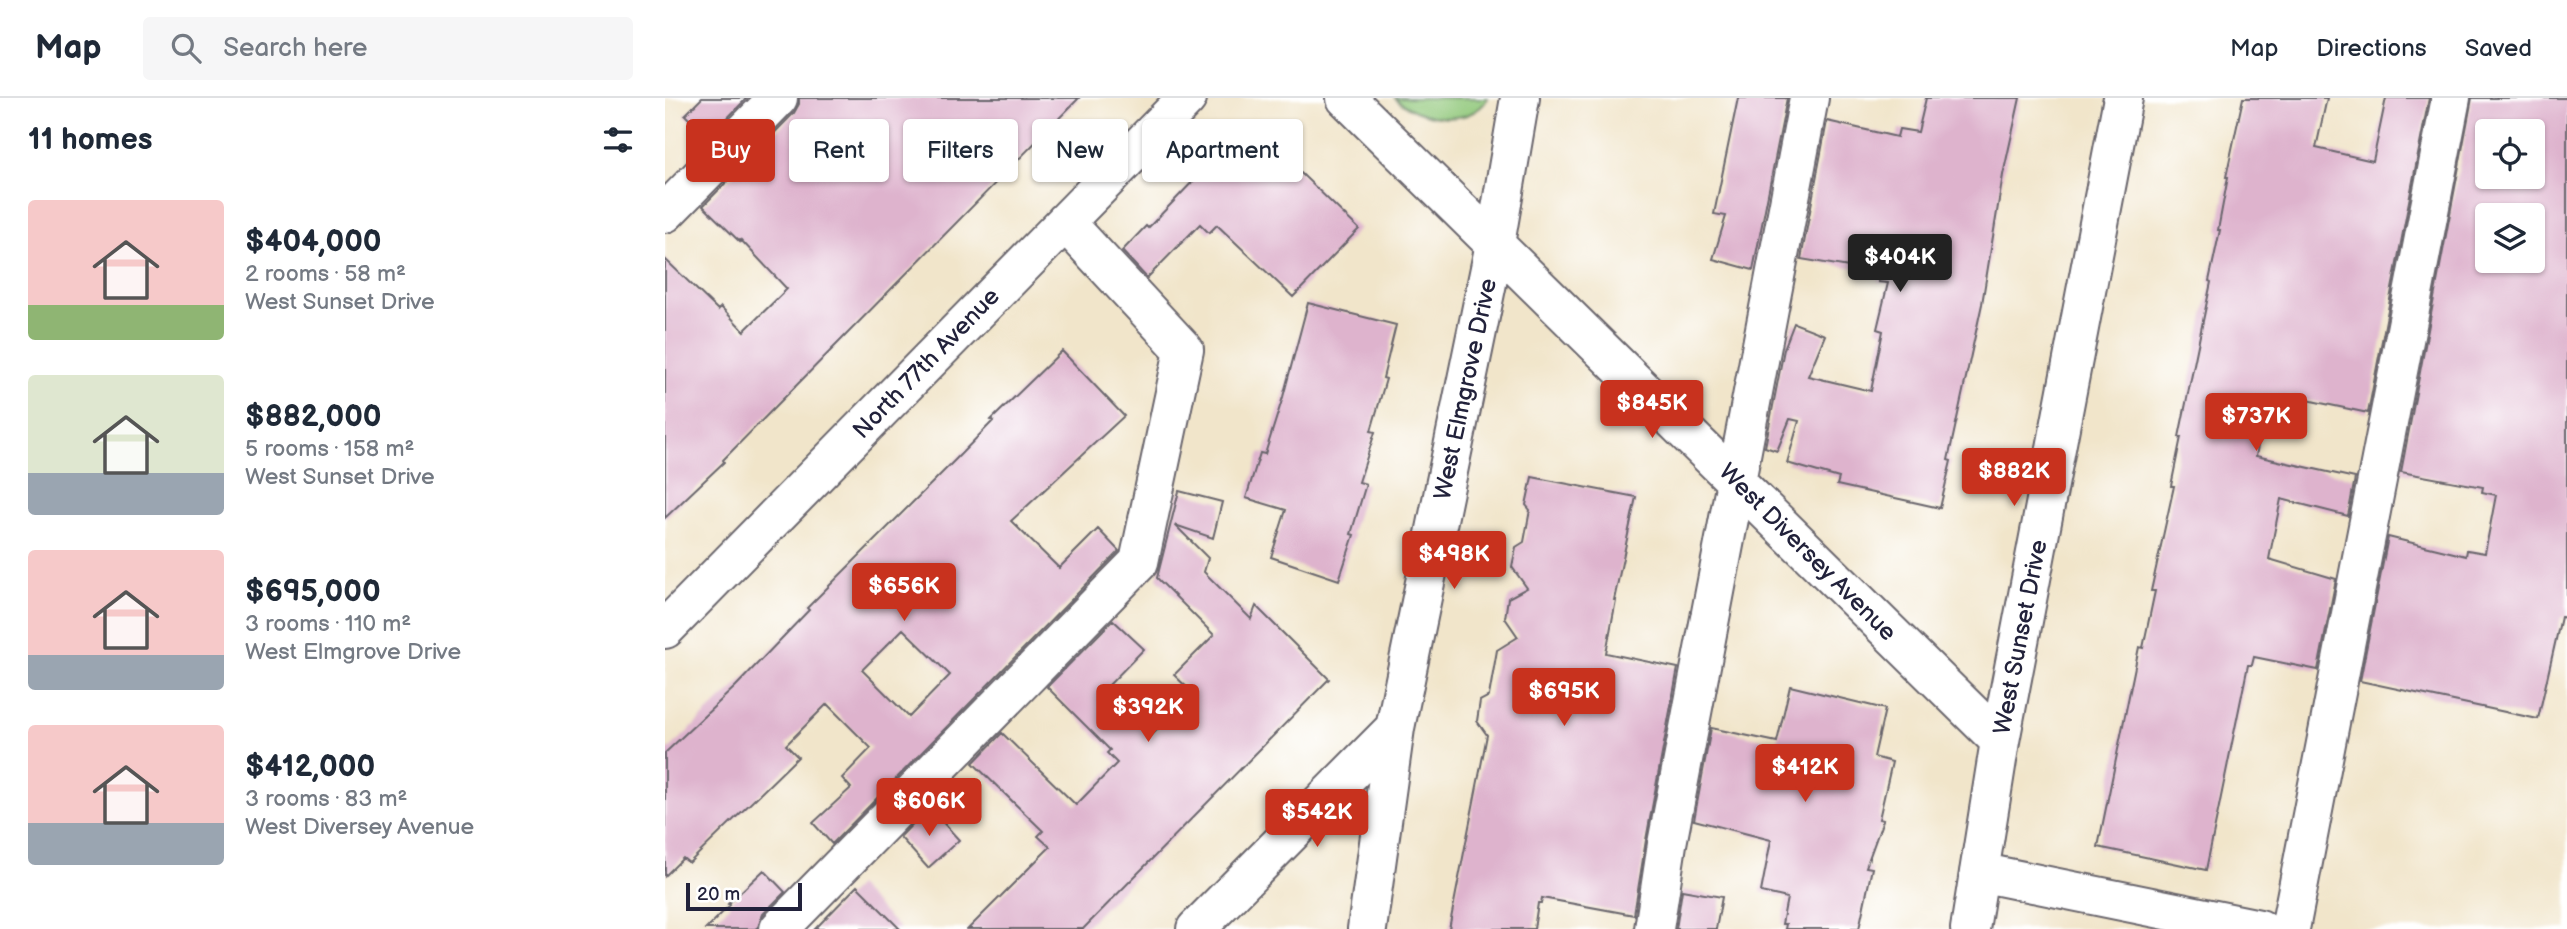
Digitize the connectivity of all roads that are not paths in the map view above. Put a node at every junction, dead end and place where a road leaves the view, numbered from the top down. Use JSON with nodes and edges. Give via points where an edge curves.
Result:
{"nodes":[{"id":1,"x":778,"y":98,"type":"edge"},
{"id":2,"x":1187,"y":98,"type":"edge"},
{"id":3,"x":1346,"y":98,"type":"edge"},
{"id":4,"x":1520,"y":98,"type":"edge"},
{"id":5,"x":1809,"y":98,"type":"edge"},
{"id":6,"x":2123,"y":98,"type":"edge"},
{"id":7,"x":2451,"y":98,"type":"edge"},
{"id":8,"x":665,"y":213,"type":"edge"},
{"id":9,"x":1065,"y":222,"type":"junction"},
{"id":10,"x":1495,"y":244,"type":"junction"},
{"id":11,"x":1737,"y":482,"type":"junction"},
{"id":12,"x":665,"y":629,"type":"edge"},
{"id":13,"x":1395,"y":728,"type":"junction"},
{"id":14,"x":2000,"y":741,"type":"junction"},
{"id":15,"x":1979,"y":872,"type":"junction"},
{"id":16,"x":779,"y":929,"type":"edge"},
{"id":17,"x":1196,"y":929,"type":"edge"},
{"id":18,"x":1367,"y":929,"type":"edge"},
{"id":19,"x":1654,"y":929,"type":"edge"},
{"id":20,"x":1971,"y":929,"type":"edge"},
{"id":21,"x":2260,"y":929,"type":"edge"},
{"id":22,"x":2290,"y":929,"type":"edge"}],
"edges":[{"from":1,"to":8,"type":"street"},
{"from":2,"to":9,"type":"street","name":"North 77th Avenue"},
{"from":3,"to":10,"type":"street","name":"West Diversey Avenue"},
{"from":4,"to":10,"type":"street","name":"West Elmgrove Drive"},
{"from":5,"to":11,"type":"street"},
{"from":6,"to":14,"type":"street","name":"West Sunset Drive"},
{"from":7,"to":22,"type":"street"},
{"from":9,"to":12,"type":"street","name":"North 77th Avenue"},
{"from":9,"to":16,"type":"street","via":[[1184,350],[1139,562]]},
{"from":10,"to":11,"type":"street","name":"West Diversey Avenue"},
{"from":10,"to":13,"type":"street","name":"West Elmgrove Drive"},
{"from":11,"to":14,"type":"street","name":"West Diversey Avenue"},
{"from":11,"to":19,"type":"street"},
{"from":13,"to":17,"type":"street"},
{"from":13,"to":18,"type":"street","name":"West Elmgrove Drive"},
{"from":14,"to":15,"type":"street","name":"West Sunset Drive"},
{"from":15,"to":20,"type":"street","name":"West Sunset Drive"},
{"from":15,"to":21,"type":"street"}]}
